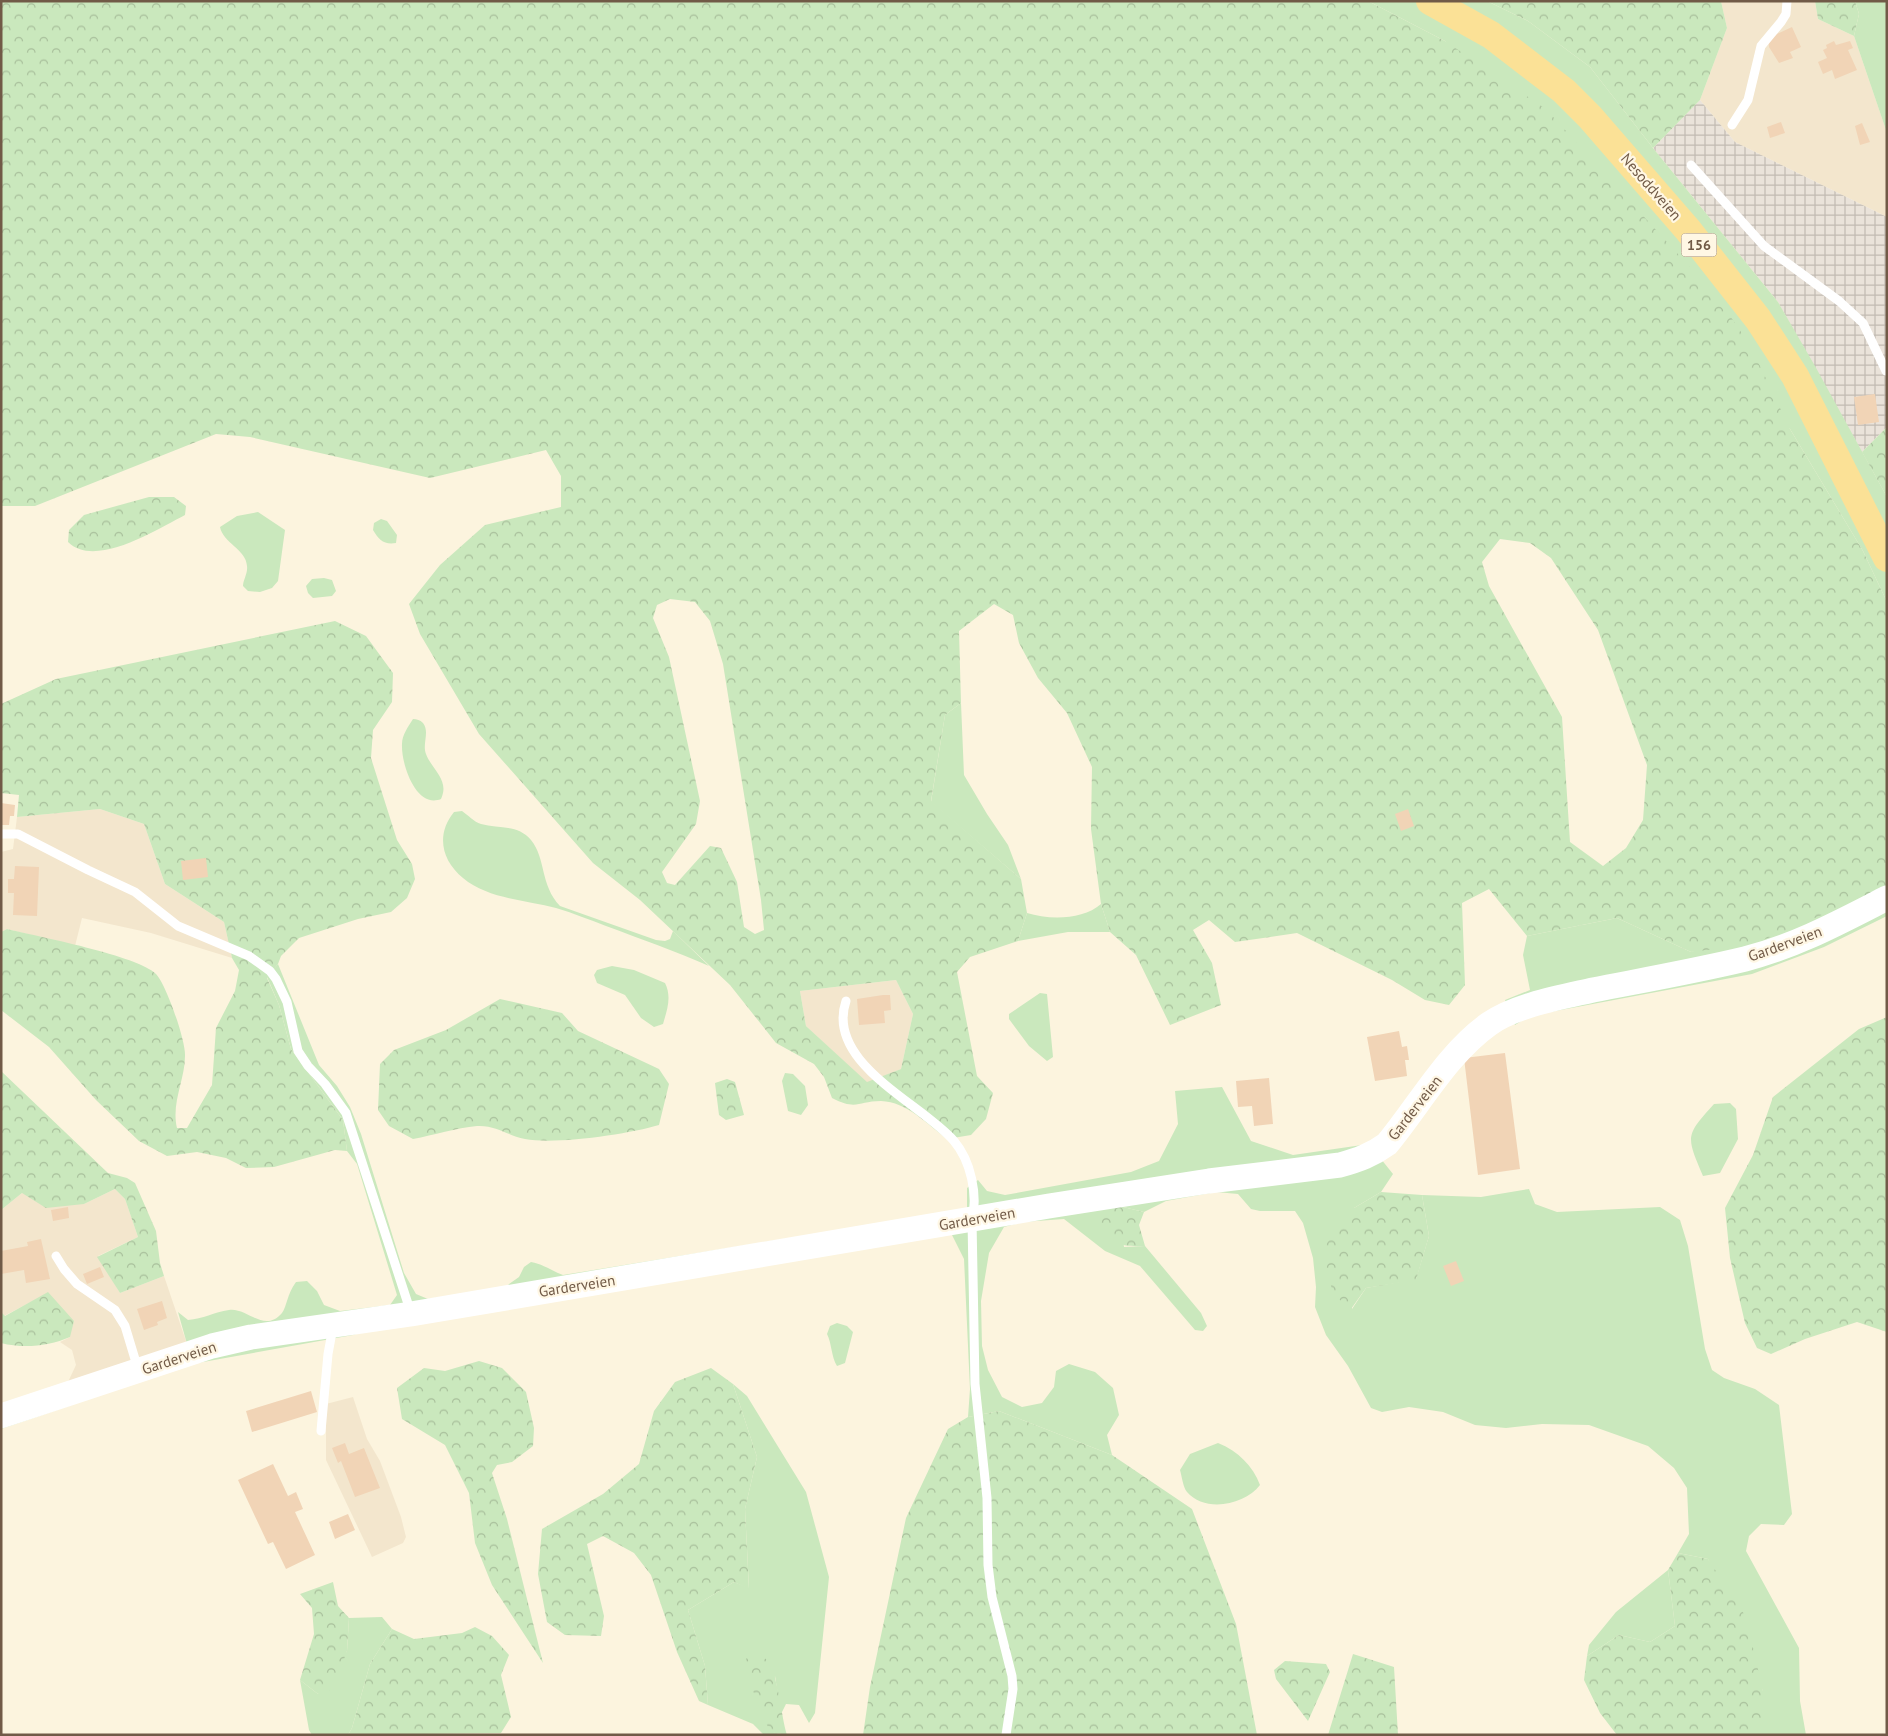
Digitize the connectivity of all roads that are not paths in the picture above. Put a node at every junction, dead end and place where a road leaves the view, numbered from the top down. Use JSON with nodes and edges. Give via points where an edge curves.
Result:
{"nodes":[{"id":1,"x":1430,"y":1,"type":"edge"},
{"id":2,"x":1787,"y":1,"type":"edge"},
{"id":3,"x":1732,"y":125,"type":"dead end"},
{"id":4,"x":1691,"y":166,"type":"dead end"},
{"id":5,"x":1886,"y":371,"type":"edge"},
{"id":6,"x":1887,"y":558,"type":"edge"},
{"id":7,"x":1,"y":834,"type":"edge"},
{"id":8,"x":1887,"y":898,"type":"edge"},
{"id":9,"x":846,"y":1001,"type":"dead end"},
{"id":10,"x":972,"y":1220,"type":"junction"},
{"id":11,"x":56,"y":1256,"type":"dead end"},
{"id":12,"x":411,"y":1314,"type":"junction"},
{"id":13,"x":334,"y":1324,"type":"junction"},
{"id":14,"x":139,"y":1371,"type":"junction"},
{"id":15,"x":1,"y":1416,"type":"edge"},
{"id":16,"x":321,"y":1431,"type":"dead end"},
{"id":17,"x":1006,"y":1735,"type":"edge"}],
"edges":[{"from":1,"to":6,"type":"main road","name":"Nesoddveien","number":"156","via":[[1491,36],[1564,91],[1693,236],[1758,319],[1795,376]]},
{"from":2,"to":3,"type":"lane","via":[[1786,14],[1761,46],[1748,100]]},
{"from":4,"to":5,"type":"lane","via":[[1764,246],[1839,301],[1863,323]]},
{"from":7,"to":12,"type":"lane","via":[[18,834],[135,892],[178,926],[249,956],[270,971],[284,992],[298,1051],[346,1113]]},
{"from":8,"to":10,"type":"street","name":"Garderveien","via":[[1780,949],[1558,998],[1491,1022],[1462,1048],[1386,1144],[1358,1160]]},
{"from":9,"to":10,"type":"lane","via":[[843,1012],[845,1029],[850,1044],[865,1067],[937,1125],[955,1142],[966,1160],[974,1196]]},
{"from":10,"to":12,"type":"street","name":"Garderveien"},
{"from":10,"to":17,"type":"lane","via":[[975,1384],[987,1498],[988,1565],[1013,1689]]},
{"from":11,"to":14,"type":"lane","via":[[78,1284],[115,1310],[125,1326]]},
{"from":12,"to":13,"type":"street","name":"Garderveien"},
{"from":13,"to":14,"type":"street","name":"Garderveien","via":[[212,1346]]},
{"from":13,"to":16,"type":"lane"},
{"from":14,"to":15,"type":"street","name":"Garderveien"}]}
